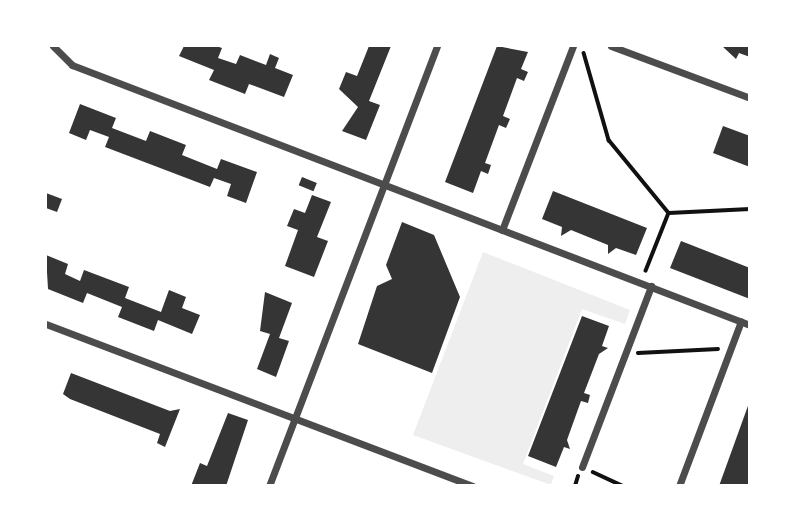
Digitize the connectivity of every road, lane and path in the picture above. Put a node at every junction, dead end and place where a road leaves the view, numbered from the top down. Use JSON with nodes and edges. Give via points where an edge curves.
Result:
{"nodes":[{"id":1,"x":53,"y":46,"type":"edge"},
{"id":2,"x":437,"y":46,"type":"edge"},
{"id":3,"x":573,"y":46,"type":"edge"},
{"id":4,"x":582,"y":46,"type":"edge"},
{"id":5,"x":611,"y":46,"type":"edge"},
{"id":6,"x":750,"y":98,"type":"edge"},
{"id":7,"x":384,"y":185,"type":"junction"},
{"id":8,"x":750,"y":209,"type":"edge"},
{"id":9,"x":669,"y":213,"type":"junction"},
{"id":10,"x":502,"y":230,"type":"junction"},
{"id":11,"x":641,"y":283,"type":"junction"},
{"id":12,"x":652,"y":286,"type":"junction"},
{"id":13,"x":741,"y":321,"type":"junction"},
{"id":14,"x":46,"y":324,"type":"edge"},
{"id":15,"x":750,"y":325,"type":"edge"},
{"id":16,"x":731,"y":349,"type":"junction"},
{"id":17,"x":625,"y":354,"type":"junction"},
{"id":18,"x":294,"y":419,"type":"junction"},
{"id":19,"x":582,"y":467,"type":"joint"},
{"id":20,"x":269,"y":485,"type":"edge"},
{"id":21,"x":473,"y":485,"type":"edge"},
{"id":22,"x":623,"y":485,"type":"edge"},
{"id":23,"x":679,"y":485,"type":"edge"}],
"edges":[{"from":1,"to":7,"type":"street","via":[[72,65]]},
{"from":2,"to":7,"type":"street"},
{"from":3,"to":10,"type":"street"},
{"from":4,"to":9,"type":"path","via":[[609,140]]},
{"from":5,"to":6,"type":"street"},
{"from":7,"to":10,"type":"street"},
{"from":7,"to":18,"type":"street"},
{"from":8,"to":9,"type":"path"},
{"from":9,"to":11,"type":"path"},
{"from":10,"to":11,"type":"street"},
{"from":11,"to":12,"type":"street"},
{"from":12,"to":13,"type":"street"},
{"from":12,"to":17,"type":"street"},
{"from":13,"to":15,"type":"street"},
{"from":13,"to":16,"type":"street"},
{"from":14,"to":18,"type":"street"},
{"from":16,"to":17,"type":"path"},
{"from":16,"to":23,"type":"street"},
{"from":17,"to":19,"type":"street"},
{"from":18,"to":20,"type":"street"},
{"from":18,"to":21,"type":"street"},
{"from":19,"to":22,"type":"path"}]}
